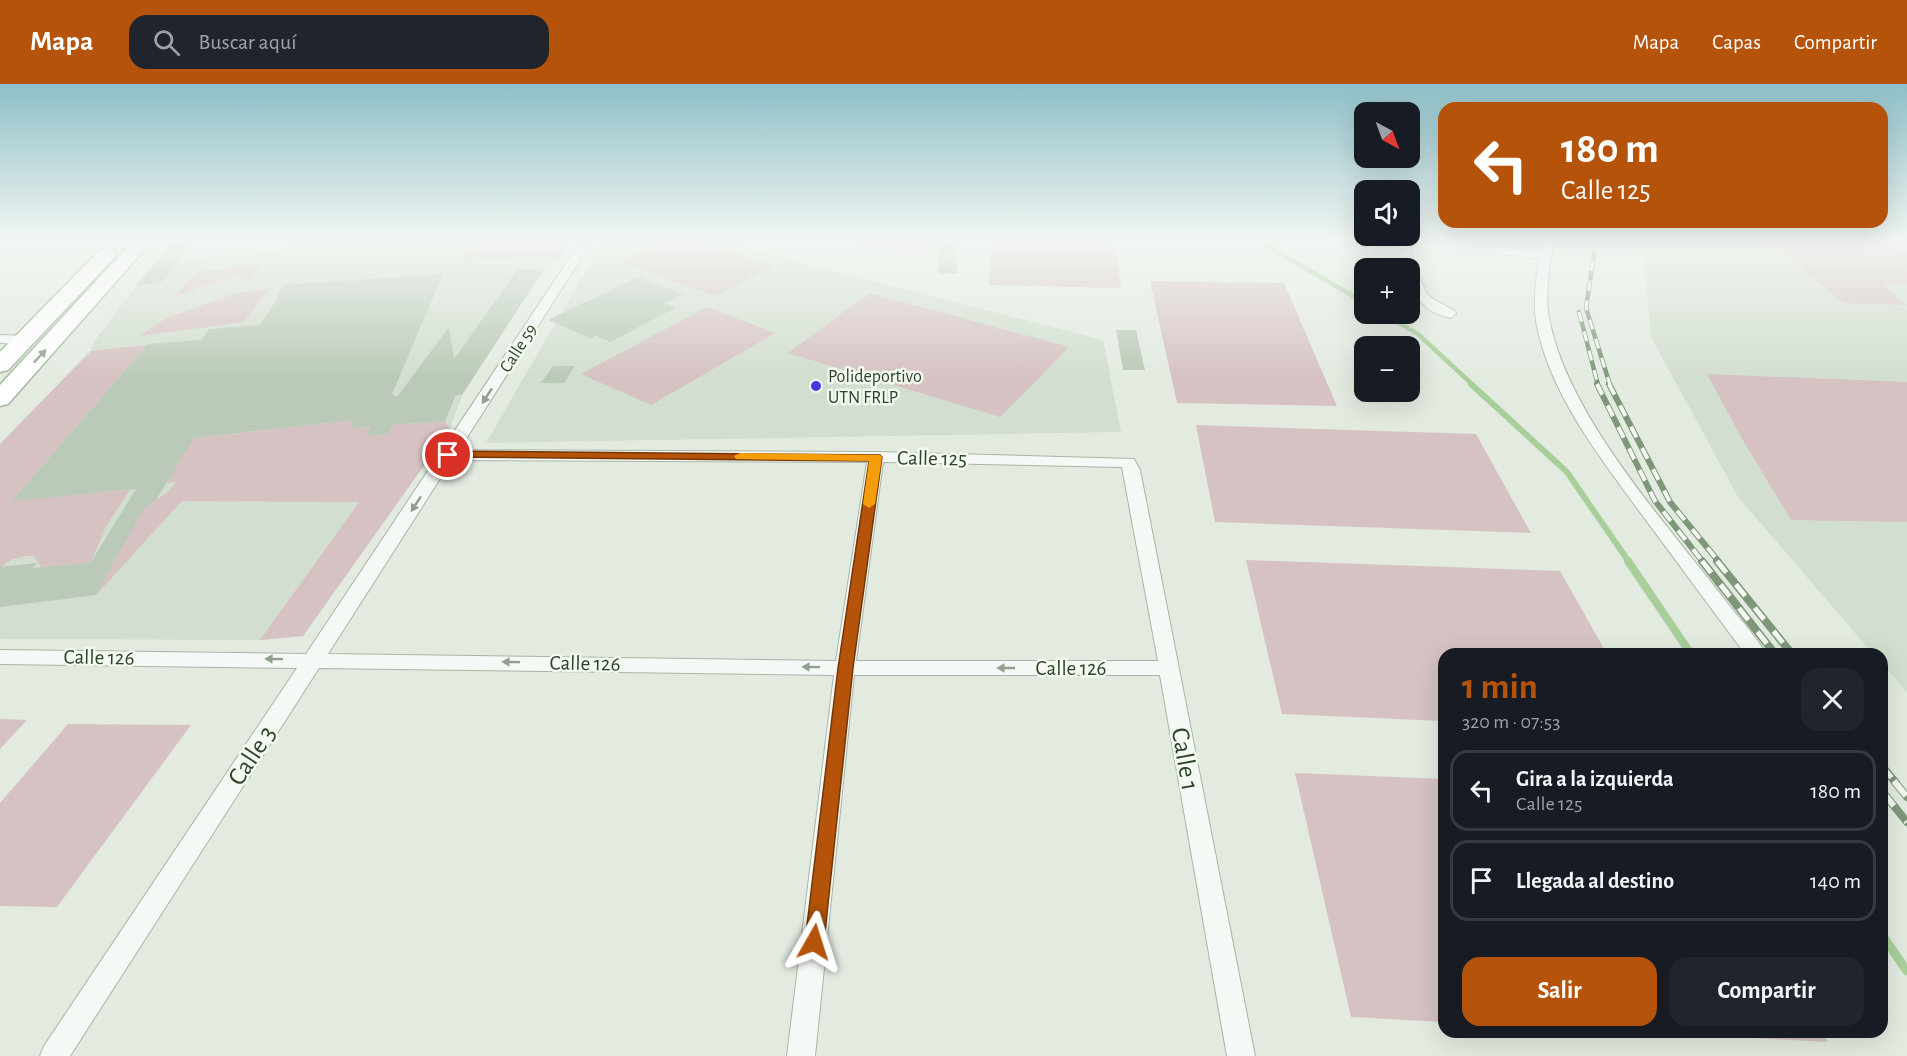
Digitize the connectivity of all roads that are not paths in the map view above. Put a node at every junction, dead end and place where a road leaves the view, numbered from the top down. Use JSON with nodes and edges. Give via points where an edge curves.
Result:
{"nodes":[{"id":1,"x":76,"y":286,"type":"edge"},
{"id":2,"x":103,"y":286,"type":"edge"},
{"id":3,"x":558,"y":286,"type":"edge"},
{"id":4,"x":1417,"y":286,"type":"edge"},
{"id":5,"x":1544,"y":286,"type":"edge"},
{"id":6,"x":1450,"y":314,"type":"dead end"},
{"id":7,"x":0,"y":339,"type":"edge"},
{"id":8,"x":24,"y":340,"type":"junction"},
{"id":9,"x":0,"y":365,"type":"edge"},
{"id":10,"x":0,"y":399,"type":"edge"},
{"id":11,"x":448,"y":455,"type":"junction"},
{"id":12,"x":876,"y":457,"type":"junction"},
{"id":13,"x":1128,"y":462,"type":"joint"},
{"id":14,"x":1751,"y":648,"type":"edge"},
{"id":15,"x":0,"y":657,"type":"edge"},
{"id":16,"x":313,"y":659,"type":"junction"},
{"id":17,"x":845,"y":668,"type":"junction"},
{"id":18,"x":1169,"y":668,"type":"junction"},
{"id":19,"x":54,"y":1056,"type":"edge"},
{"id":20,"x":801,"y":1056,"type":"edge"},
{"id":21,"x":1240,"y":1056,"type":"edge"}],
"edges":[{"from":1,"to":8,"type":"main road"},
{"from":10,"to":2,"type":"main road","one_way":true},
{"from":3,"to":11,"type":"street","name":"Calle 59","one_way":true},
{"from":4,"to":6,"type":"street","via":[[1428,302]]},
{"from":5,"to":14,"type":"street","via":[[1542,320],[1549,349],[1597,443]]},
{"from":7,"to":8,"type":"street"},
{"from":8,"to":9,"type":"main road"},
{"from":11,"to":12,"type":"street","name":"Calle 125"},
{"from":11,"to":16,"type":"street","name":"Calle 3","one_way":true},
{"from":12,"to":13,"type":"street","name":"Calle 125"},
{"from":12,"to":17,"type":"street"},
{"from":13,"to":18,"type":"street","name":"Calle 1"},
{"from":16,"to":15,"type":"street","name":"Calle 126","one_way":true},
{"from":17,"to":16,"type":"street","name":"Calle 126","one_way":true},
{"from":16,"to":19,"type":"street","name":"Calle 3"},
{"from":18,"to":17,"type":"street","name":"Calle 126","one_way":true},
{"from":17,"to":20,"type":"street"},
{"from":18,"to":21,"type":"street","name":"Calle 1"}]}
